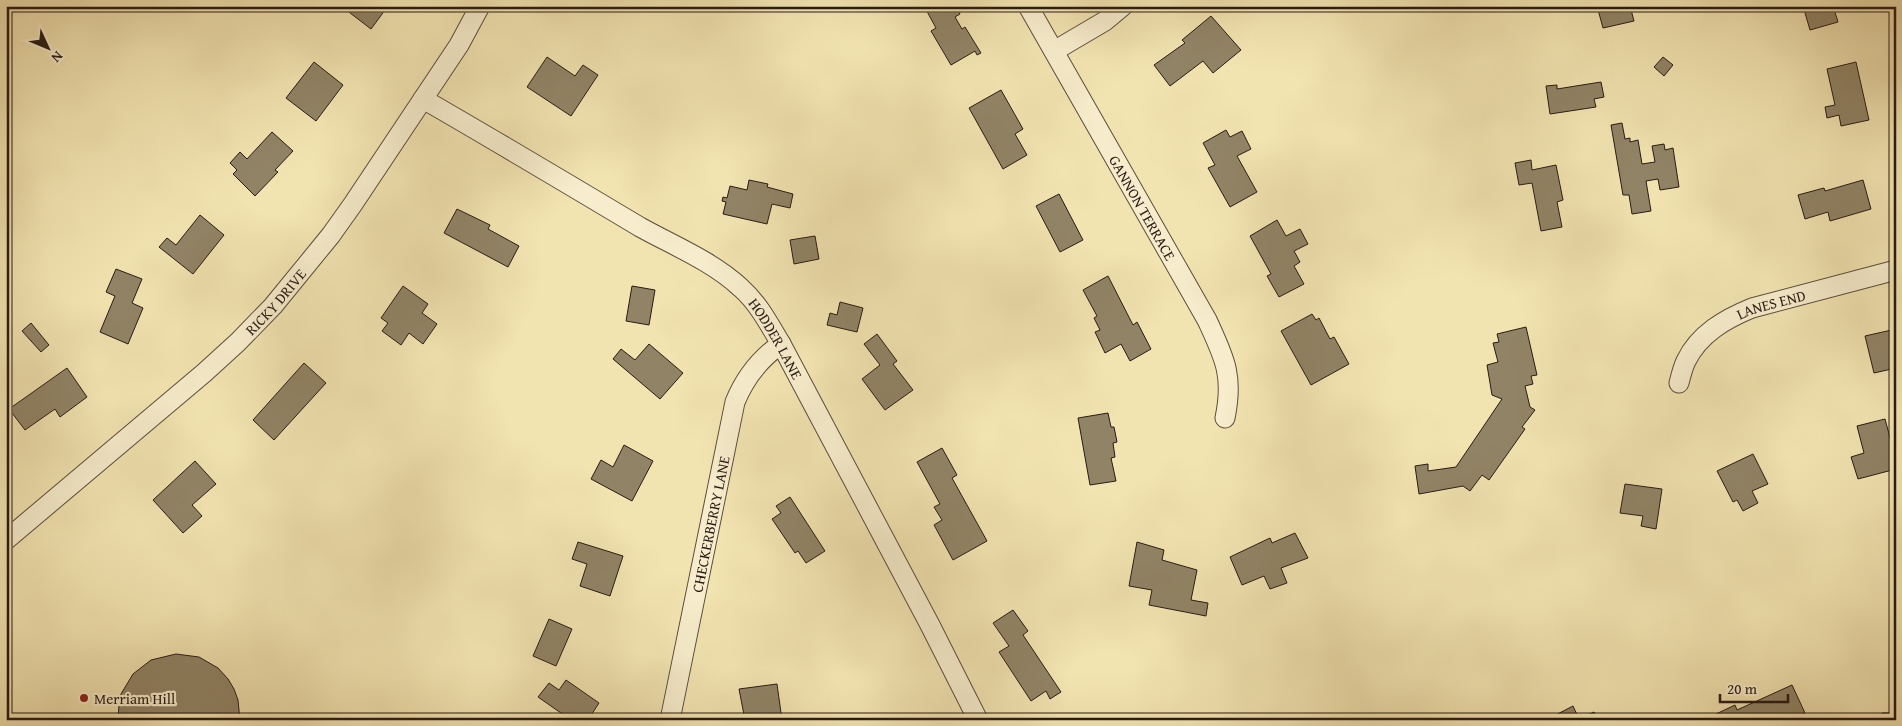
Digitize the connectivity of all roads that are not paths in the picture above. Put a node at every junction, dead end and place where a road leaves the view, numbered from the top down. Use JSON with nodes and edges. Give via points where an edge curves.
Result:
{"nodes":[{"id":1,"x":480,"y":6,"type":"edge"},
{"id":2,"x":1028,"y":6,"type":"edge"},
{"id":3,"x":1122,"y":6,"type":"edge"},
{"id":4,"x":1054,"y":51,"type":"junction"},
{"id":5,"x":424,"y":99,"type":"junction"},
{"id":6,"x":1896,"y":270,"type":"edge"},
{"id":7,"x":781,"y":344,"type":"junction"},
{"id":8,"x":1679,"y":383,"type":"dead end"},
{"id":9,"x":1225,"y":418,"type":"dead end"},
{"id":10,"x":6,"y":540,"type":"edge"},
{"id":11,"x":670,"y":720,"type":"edge"},
{"id":12,"x":978,"y":720,"type":"edge"}],
"edges":[{"from":1,"to":5,"type":"street","name":"RICKY DRIVE"},
{"from":2,"to":4,"type":"street","name":"GANNON TERRACE"},
{"from":3,"to":4,"type":"street","via":[[1105,21]]},
{"from":4,"to":9,"type":"street","name":"GANNON TERRACE","via":[[1218,344],[1230,382]]},
{"from":5,"to":7,"type":"street","name":"HODDER LANE","via":[[726,276],[753,301]]},
{"from":5,"to":10,"type":"street","name":"RICKY DRIVE","via":[[331,236],[273,306],[204,373]]},
{"from":6,"to":8,"type":"street","name":"LANES END","via":[[1752,308],[1733,316],[1699,342],[1686,360]]},
{"from":7,"to":11,"type":"street","name":"CHECKERBERRY LANE","via":[[766,354],[752,370],[735,402]]},
{"from":7,"to":12,"type":"street","name":"HODDER LANE"}]}
